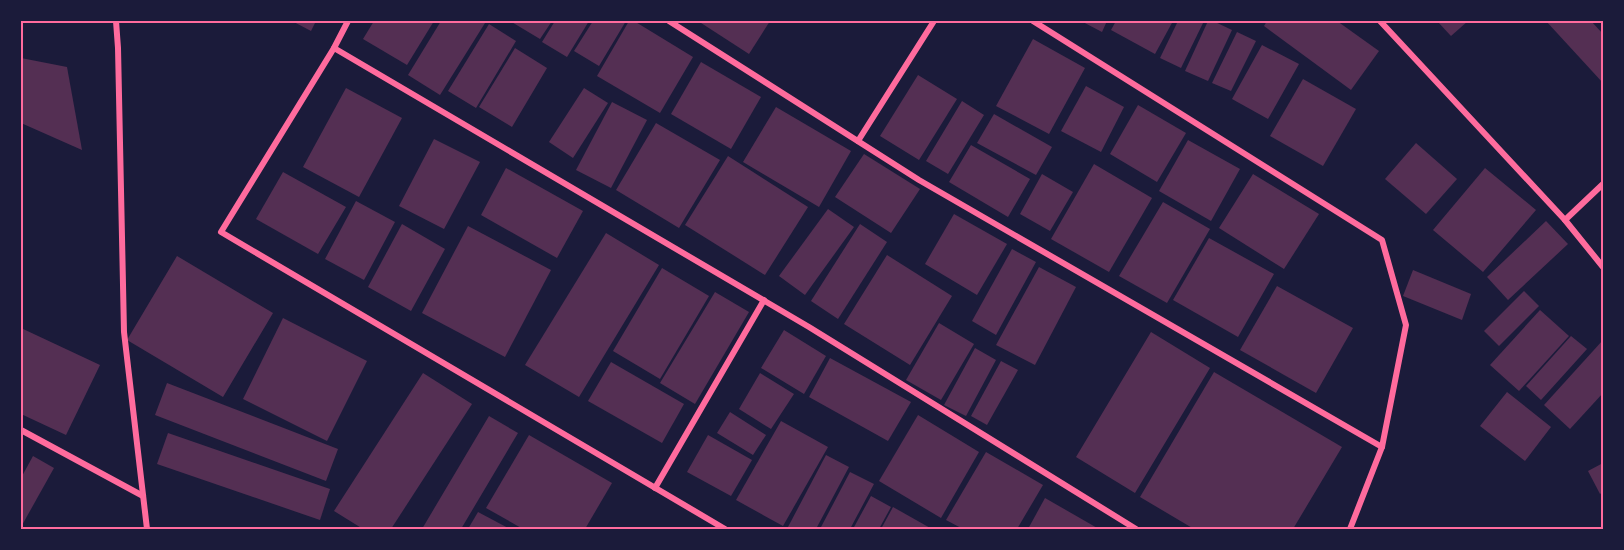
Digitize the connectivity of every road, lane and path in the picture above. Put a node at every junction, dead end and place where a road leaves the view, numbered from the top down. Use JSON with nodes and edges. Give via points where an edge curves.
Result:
{"nodes":[{"id":1,"x":116,"y":21,"type":"edge"},
{"id":2,"x":348,"y":21,"type":"edge"},
{"id":3,"x":669,"y":21,"type":"edge"},
{"id":4,"x":934,"y":21,"type":"edge"},
{"id":5,"x":1033,"y":21,"type":"edge"},
{"id":6,"x":1380,"y":21,"type":"edge"},
{"id":7,"x":334,"y":48,"type":"junction"},
{"id":8,"x":858,"y":141,"type":"junction"},
{"id":9,"x":1603,"y":184,"type":"edge"},
{"id":10,"x":1565,"y":220,"type":"junction"},
{"id":11,"x":1603,"y":267,"type":"edge"},
{"id":12,"x":764,"y":300,"type":"junction"},
{"id":13,"x":21,"y":430,"type":"edge"},
{"id":14,"x":1382,"y":447,"type":"junction"},
{"id":15,"x":655,"y":488,"type":"junction"},
{"id":16,"x":143,"y":496,"type":"junction"},
{"id":17,"x":147,"y":529,"type":"edge"},
{"id":18,"x":725,"y":529,"type":"edge"},
{"id":19,"x":1136,"y":529,"type":"edge"},
{"id":20,"x":1350,"y":529,"type":"edge"}],
"edges":[{"from":1,"to":16,"type":"street","via":[[124,332]]},
{"from":2,"to":7,"type":"street"},
{"from":3,"to":8,"type":"street"},
{"from":4,"to":8,"type":"street"},
{"from":5,"to":14,"type":"street","via":[[1382,240],[1406,325]]},
{"from":6,"to":10,"type":"street"},
{"from":7,"to":12,"type":"street"},
{"from":7,"to":15,"type":"street","via":[[221,232]]},
{"from":8,"to":14,"type":"street"},
{"from":9,"to":10,"type":"street"},
{"from":10,"to":11,"type":"street"},
{"from":12,"to":15,"type":"street"},
{"from":12,"to":19,"type":"street"},
{"from":13,"to":16,"type":"street"},
{"from":14,"to":20,"type":"street"},
{"from":15,"to":18,"type":"street"},
{"from":16,"to":17,"type":"street"}]}
